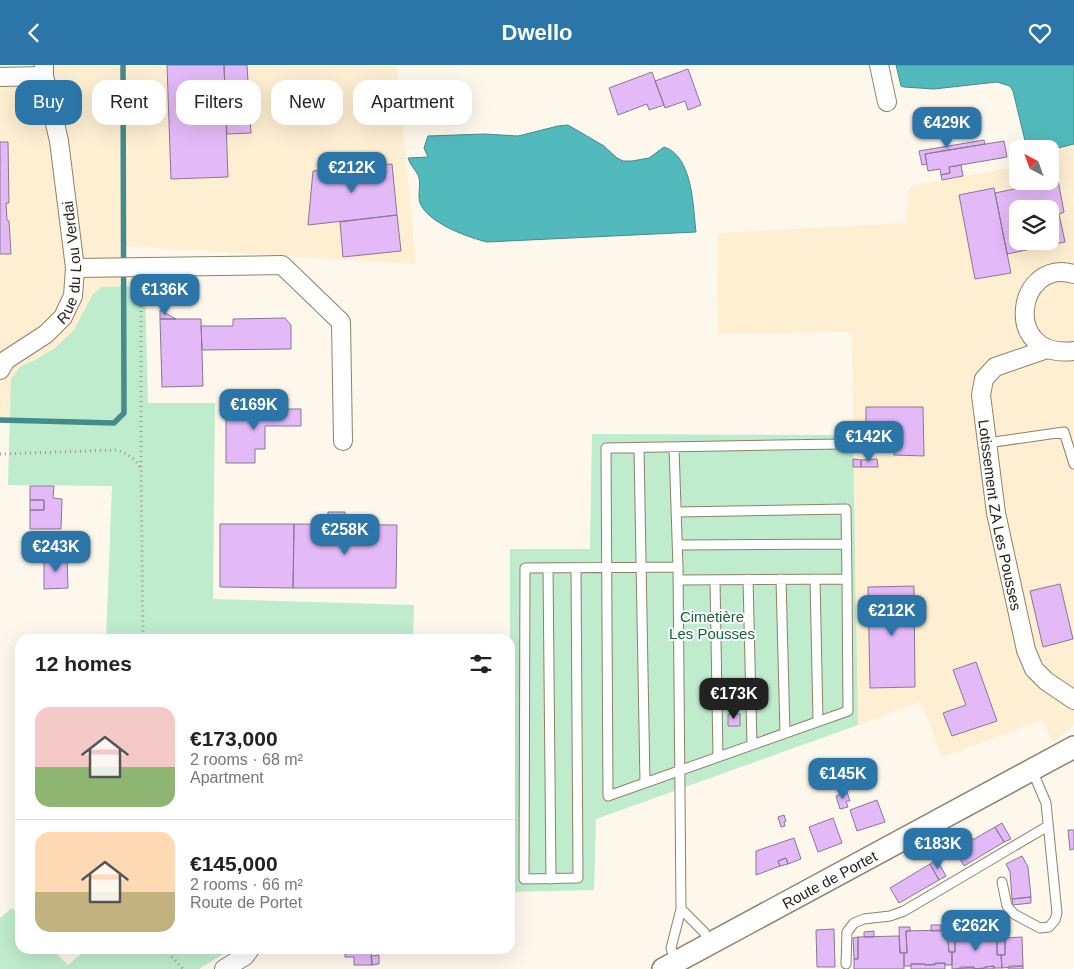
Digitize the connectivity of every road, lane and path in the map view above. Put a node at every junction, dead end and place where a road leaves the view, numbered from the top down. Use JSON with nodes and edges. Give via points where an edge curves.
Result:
{"nodes":[{"id":1,"x":879,"y":65,"type":"edge"},
{"id":2,"x":44,"y":70,"type":"edge"},
{"id":3,"x":0,"y":77,"type":"edge"},
{"id":4,"x":887,"y":102,"type":"dead end"},
{"id":5,"x":141,"y":267,"type":"junction"},
{"id":6,"x":75,"y":268,"type":"junction"},
{"id":7,"x":1074,"y":274,"type":"edge"},
{"id":8,"x":1047,"y":349,"type":"junction"},
{"id":9,"x":1074,"y":351,"type":"edge"},
{"id":10,"x":0,"y":370,"type":"edge"},
{"id":11,"x":343,"y":441,"type":"dead end"},
{"id":12,"x":987,"y":443,"type":"junction"},
{"id":13,"x":840,"y":445,"type":"dead end"},
{"id":14,"x":674,"y":447,"type":"junction"},
{"id":15,"x":639,"y":448,"type":"junction"},
{"id":16,"x":0,"y":454,"type":"edge"},
{"id":17,"x":1074,"y":464,"type":"edge"},
{"id":18,"x":141,"y":468,"type":"junction"},
{"id":19,"x":676,"y":512,"type":"junction"},
{"id":20,"x":846,"y":544,"type":"junction"},
{"id":21,"x":678,"y":545,"type":"junction"},
{"id":22,"x":641,"y":567,"type":"junction"},
{"id":23,"x":678,"y":567,"type":"junction"},
{"id":24,"x":548,"y":568,"type":"junction"},
{"id":25,"x":576,"y":568,"type":"junction"},
{"id":26,"x":607,"y":568,"type":"junction"},
{"id":27,"x":748,"y":579,"type":"junction"},
{"id":28,"x":781,"y":579,"type":"junction"},
{"id":29,"x":815,"y":579,"type":"junction"},
{"id":30,"x":847,"y":579,"type":"junction"},
{"id":31,"x":678,"y":580,"type":"junction"},
{"id":32,"x":715,"y":580,"type":"junction"},
{"id":33,"x":143,"y":634,"type":"edge"},
{"id":34,"x":1074,"y":700,"type":"edge"},
{"id":35,"x":818,"y":721,"type":"junction"},
{"id":36,"x":785,"y":733,"type":"junction"},
{"id":37,"x":752,"y":745,"type":"junction"},
{"id":38,"x":1074,"y":747,"type":"edge"},
{"id":39,"x":718,"y":757,"type":"junction"},
{"id":40,"x":1032,"y":769,"type":"junction"},
{"id":41,"x":680,"y":770,"type":"junction"},
{"id":42,"x":644,"y":783,"type":"junction"},
{"id":43,"x":1048,"y":826,"type":"junction"},
{"id":44,"x":551,"y":879,"type":"junction"},
{"id":45,"x":1002,"y":882,"type":"dead end"},
{"id":46,"x":681,"y":909,"type":"junction"},
{"id":47,"x":710,"y":943,"type":"junction"},
{"id":48,"x":170,"y":954,"type":"edge"},
{"id":49,"x":246,"y":954,"type":"edge"},
{"id":50,"x":846,"y":964,"type":"dead end"},
{"id":51,"x":669,"y":965,"type":"edge"},
{"id":52,"x":183,"y":969,"type":"edge"},
{"id":53,"x":224,"y":969,"type":"edge"}],
"edges":[{"from":1,"to":4,"type":"street"},
{"from":2,"to":3,"type":"street"},
{"from":2,"to":6,"type":"street","name":"Rue du Lou Verdai","via":[[60,141]]},
{"from":5,"to":6,"type":"street"},
{"from":5,"to":11,"type":"street","via":[[282,265],[341,321]]},
{"from":5,"to":18,"type":"path"},
{"from":6,"to":10,"type":"street","name":"Rue du Lou Verdai","via":[[72,296],[63,317],[46,334],[6,360]]},
{"from":7,"to":8,"type":"street","via":[[1054,273],[1041,279],[1025,300],[1026,328],[1034,340]]},
{"from":8,"to":9,"type":"street","via":[[1061,353]]},
{"from":8,"to":12,"type":"street","name":"Lotissement ZA Les Pousses","via":[[994,367],[984,379],[981,395]]},
{"from":12,"to":17,"type":"lane","via":[[1064,432]]},
{"from":12,"to":34,"type":"street","name":"Lotissement ZA Les Pousses","via":[[996,513],[1026,650],[1034,669]]},
{"from":13,"to":14,"type":"lane"},
{"from":14,"to":15,"type":"lane"},
{"from":14,"to":19,"type":"lane"},
{"from":15,"to":22,"type":"lane"},
{"from":15,"to":26,"type":"lane","via":[[606,448]]},
{"from":16,"to":18,"type":"path","via":[[116,450],[135,459]]},
{"from":18,"to":33,"type":"path"},
{"from":19,"to":20,"type":"lane","via":[[846,509]]},
{"from":19,"to":21,"type":"lane"},
{"from":20,"to":21,"type":"lane"},
{"from":20,"to":30,"type":"lane"},
{"from":21,"to":23,"type":"lane"},
{"from":22,"to":23,"type":"lane"},
{"from":22,"to":26,"type":"lane"},
{"from":22,"to":42,"type":"lane"},
{"from":23,"to":31,"type":"lane"},
{"from":24,"to":25,"type":"lane"},
{"from":24,"to":44,"type":"lane"},
{"from":24,"to":44,"type":"lane","via":[[525,568],[524,879]]},
{"from":25,"to":26,"type":"lane"},
{"from":25,"to":44,"type":"lane","via":[[578,878]]},
{"from":26,"to":42,"type":"lane","via":[[608,796]]},
{"from":27,"to":28,"type":"lane"},
{"from":27,"to":32,"type":"lane"},
{"from":27,"to":37,"type":"lane"},
{"from":28,"to":29,"type":"lane"},
{"from":28,"to":36,"type":"lane"},
{"from":29,"to":30,"type":"lane"},
{"from":29,"to":35,"type":"lane"},
{"from":30,"to":35,"type":"lane","via":[[848,711]]},
{"from":31,"to":32,"type":"lane"},
{"from":31,"to":41,"type":"lane"},
{"from":32,"to":39,"type":"lane"},
{"from":35,"to":36,"type":"lane"},
{"from":36,"to":37,"type":"lane"},
{"from":37,"to":39,"type":"lane"},
{"from":38,"to":40,"type":"street","name":"Route de Portet"},
{"from":39,"to":41,"type":"lane"},
{"from":40,"to":43,"type":"lane","via":[[1046,803]]},
{"from":40,"to":47,"type":"street","name":"Route de Portet"},
{"from":41,"to":42,"type":"lane"},
{"from":41,"to":46,"type":"lane"},
{"from":43,"to":45,"type":"lane","via":[[1057,913],[1050,927],[1040,928],[1014,914],[1007,906]]},
{"from":43,"to":50,"type":"lane","via":[[904,911],[854,923],[847,932]]},
{"from":46,"to":47,"type":"lane","via":[[704,932]]},
{"from":46,"to":51,"type":"lane"},
{"from":47,"to":51,"type":"street","name":"Route de Portet"},
{"from":48,"to":52,"type":"path"},
{"from":49,"to":53,"type":"street"}]}
